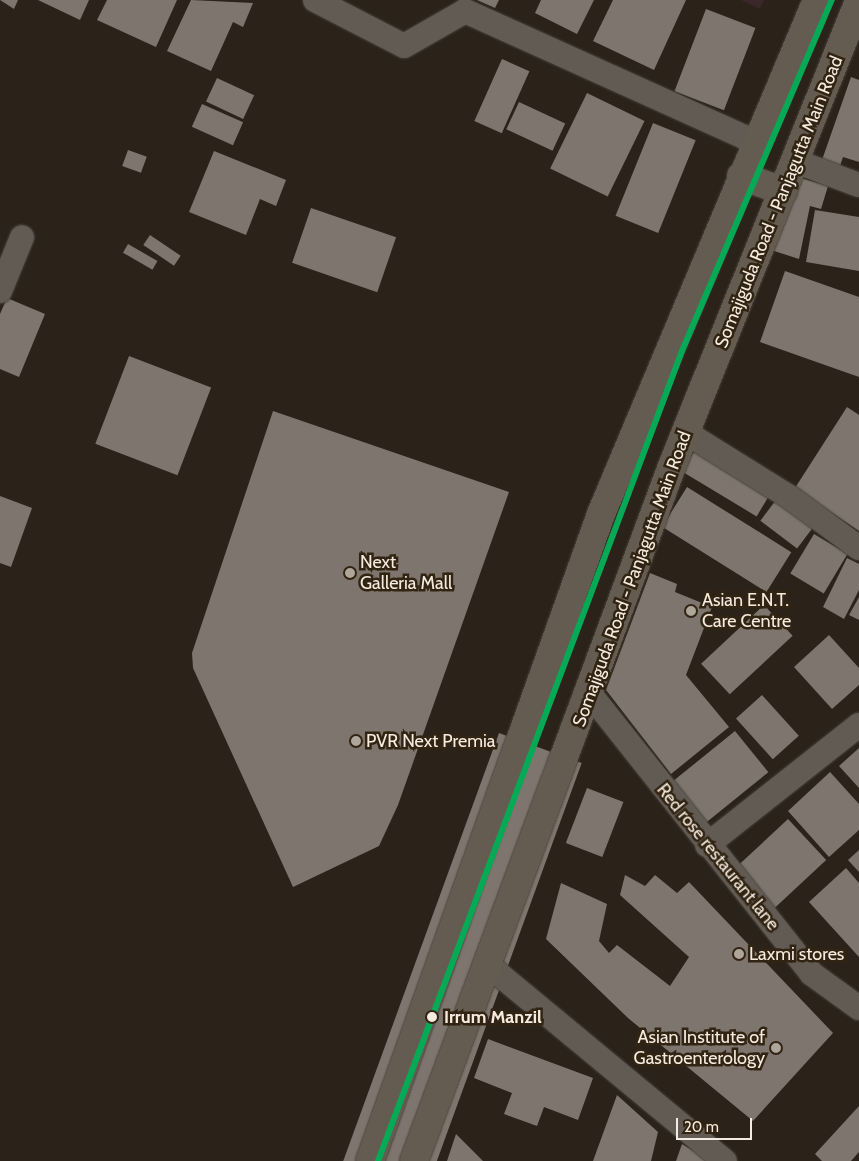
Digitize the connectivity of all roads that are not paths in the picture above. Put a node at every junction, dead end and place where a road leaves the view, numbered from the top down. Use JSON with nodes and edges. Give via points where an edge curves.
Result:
{"nodes":[{"id":1,"x":315,"y":0,"type":"edge"},
{"id":2,"x":817,"y":0,"type":"edge"},
{"id":3,"x":859,"y":1,"type":"edge"},
{"id":4,"x":755,"y":142,"type":"junction"},
{"id":5,"x":795,"y":161,"type":"junction"},
{"id":6,"x":741,"y":176,"type":"junction"},
{"id":7,"x":859,"y":185,"type":"edge"},
{"id":8,"x":783,"y":190,"type":"junction"},
{"id":9,"x":22,"y":237,"type":"dead end"},
{"id":10,"x":0,"y":291,"type":"edge"},
{"id":11,"x":685,"y":432,"type":"junction"},
{"id":12,"x":859,"y":548,"type":"edge"},
{"id":13,"x":590,"y":694,"type":"junction"},
{"id":14,"x":859,"y":725,"type":"edge"},
{"id":15,"x":707,"y":845,"type":"junction"},
{"id":16,"x":489,"y":966,"type":"junction"},
{"id":17,"x":855,"y":998,"type":"edge"},
{"id":18,"x":370,"y":1161,"type":"edge"},
{"id":19,"x":414,"y":1161,"type":"edge"},
{"id":20,"x":725,"y":1161,"type":"edge"}],
"edges":[{"from":1,"to":4,"type":"street","via":[[404,46],[465,11]]},
{"from":2,"to":4,"type":"highway"},
{"from":3,"to":5,"type":"highway","name":"Somajiguda Road - Panjagutta Main Road"},
{"from":4,"to":6,"type":"highway"},
{"from":5,"to":7,"type":"street"},
{"from":5,"to":8,"type":"highway","name":"Somajiguda Road - Panjagutta Main Road"},
{"from":6,"to":8,"type":"highway"},
{"from":6,"to":18,"type":"highway","via":[[601,514]]},
{"from":8,"to":11,"type":"highway","name":"Somajiguda Road - Panjagutta Main Road"},
{"from":9,"to":10,"type":"street"},
{"from":11,"to":12,"type":"street","via":[[788,496]]},
{"from":11,"to":13,"type":"highway","name":"Somajiguda Road - Panjagutta Main Road"},
{"from":13,"to":15,"type":"street","name":"Red rose restaurant lane"},
{"from":13,"to":16,"type":"highway","name":"Somajiguda Road - Panjagutta Main Road"},
{"from":14,"to":15,"type":"street"},
{"from":15,"to":17,"type":"street","name":"Red rose restaurant lane","via":[[812,974]]},
{"from":16,"to":19,"type":"highway","name":"Somajiguda Road - Panjagutta Main Road"},
{"from":16,"to":20,"type":"street"}]}
